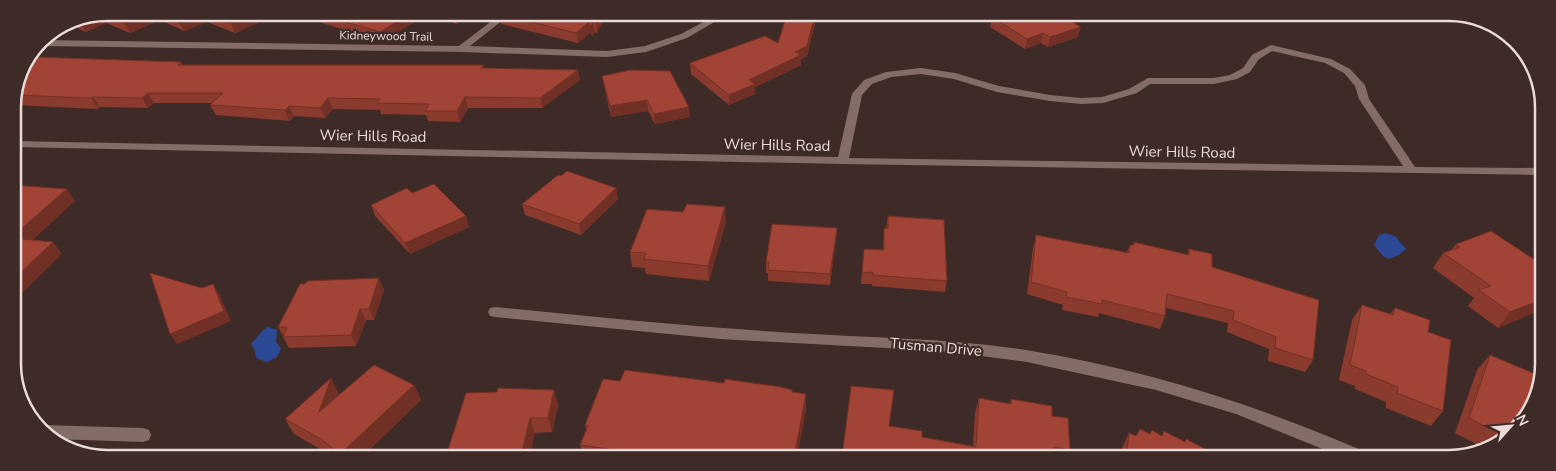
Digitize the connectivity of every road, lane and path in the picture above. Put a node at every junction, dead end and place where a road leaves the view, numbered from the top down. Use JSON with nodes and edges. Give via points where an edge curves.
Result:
{"nodes":[{"id":1,"x":498,"y":21,"type":"edge"},
{"id":2,"x":711,"y":21,"type":"edge"},
{"id":3,"x":50,"y":43,"type":"edge"},
{"id":4,"x":461,"y":49,"type":"junction"},
{"id":5,"x":21,"y":144,"type":"edge"},
{"id":6,"x":843,"y":161,"type":"junction"},
{"id":7,"x":1412,"y":171,"type":"junction"},
{"id":8,"x":1535,"y":172,"type":"edge"},
{"id":9,"x":495,"y":312,"type":"dead end"},
{"id":10,"x":56,"y":432,"type":"edge"},
{"id":11,"x":143,"y":435,"type":"dead end"},
{"id":12,"x":1345,"y":450,"type":"edge"}],
"edges":[{"from":1,"to":4,"type":"street"},
{"from":2,"to":4,"type":"street","name":"Kidneywood Trail","via":[[684,36],[646,48],[607,54]]},
{"from":3,"to":4,"type":"street","name":"Kidneywood Trail"},
{"from":5,"to":6,"type":"street","name":"Wier Hills Road"},
{"from":6,"to":7,"type":"street","name":"Wier Hills Road"},
{"from":6,"to":7,"type":"street","via":[[857,94],[868,82],[889,74],[921,71],[1050,98],[1104,100],[1133,92],[1148,81],[1214,81],[1233,77],[1247,70],[1255,57],[1271,48],[1328,61],[1347,71],[1360,85],[1364,99]]},
{"from":7,"to":8,"type":"street","name":"Wier Hills Road"},
{"from":9,"to":12,"type":"street","name":"Tusman Drive","via":[[657,328],[1026,355],[1143,380],[1226,405]]},
{"from":10,"to":11,"type":"street"}]}
